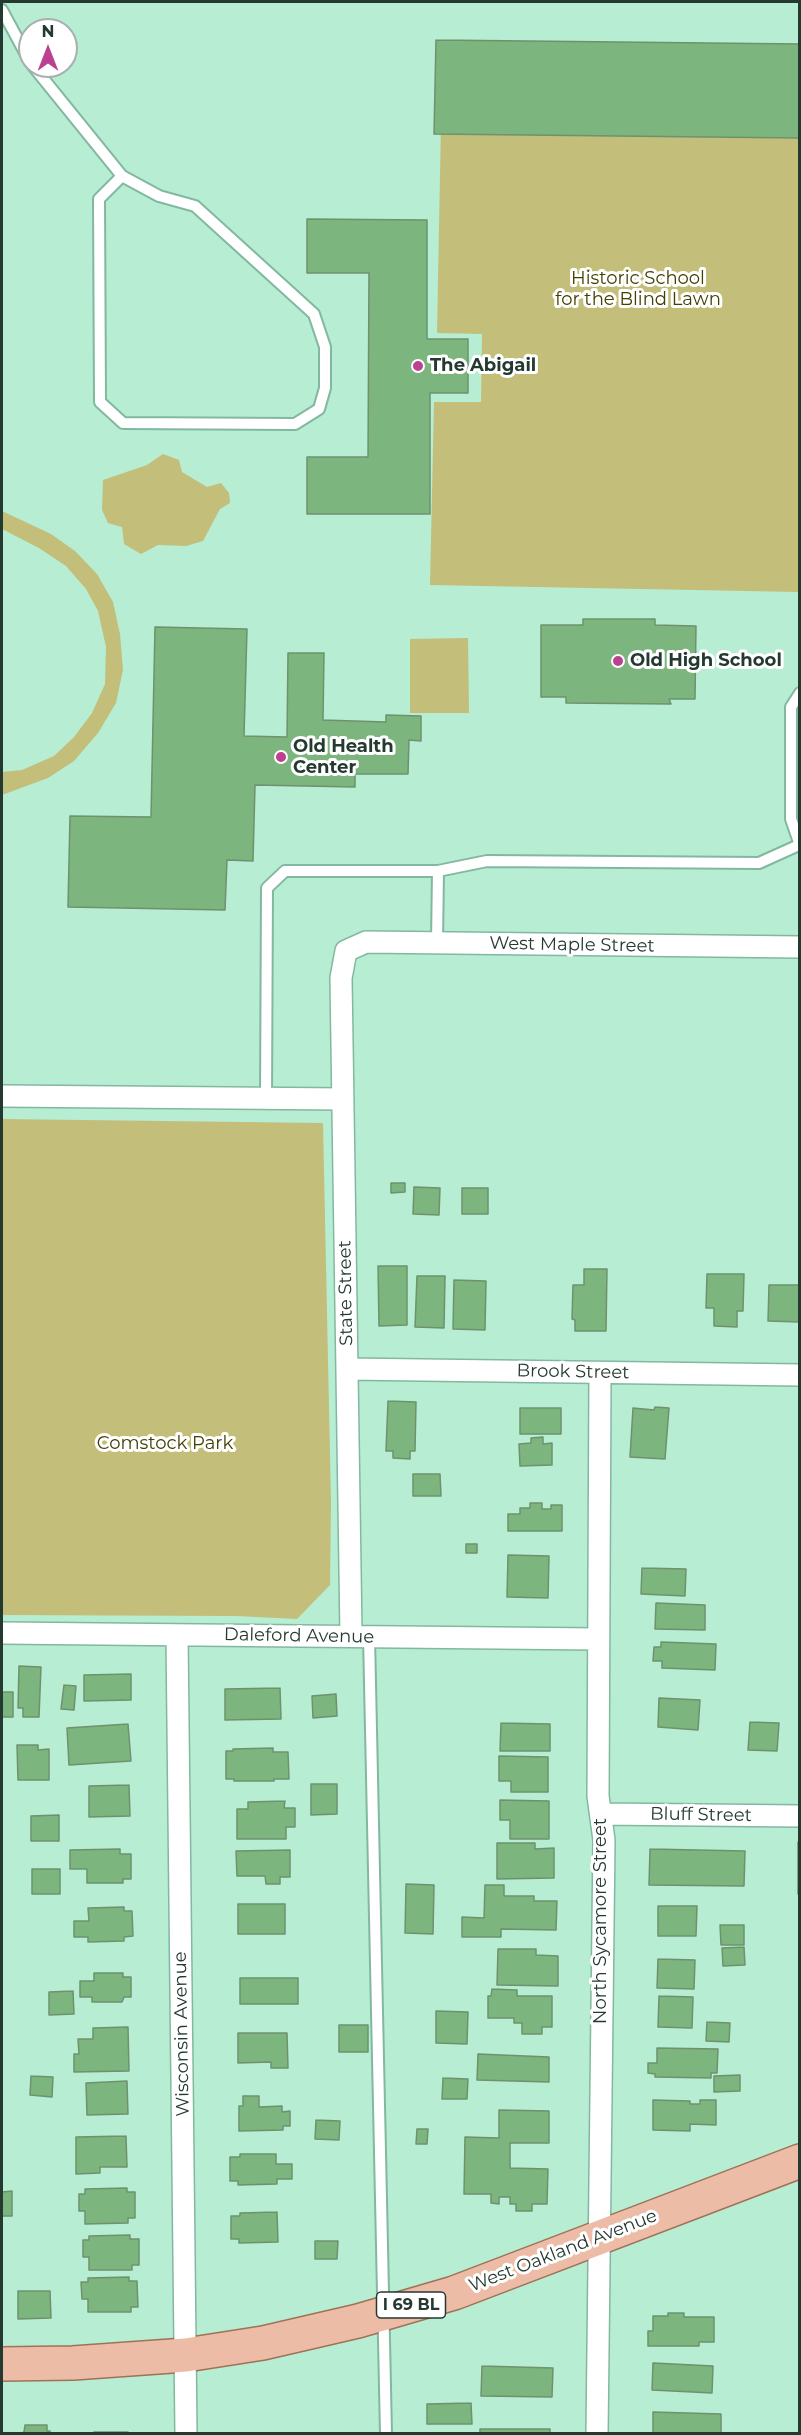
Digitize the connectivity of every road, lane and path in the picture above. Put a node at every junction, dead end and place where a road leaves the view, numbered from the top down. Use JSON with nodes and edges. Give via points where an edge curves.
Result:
{"nodes":[{"id":1,"x":2,"y":10,"type":"edge"},
{"id":2,"x":18,"y":40,"type":"edge"},
{"id":3,"x":43,"y":78,"type":"edge"},
{"id":4,"x":122,"y":176,"type":"junction"},
{"id":5,"x":800,"y":693,"type":"edge"},
{"id":6,"x":799,"y":845,"type":"edge"},
{"id":7,"x":438,"y":872,"type":"junction"},
{"id":8,"x":437,"y":943,"type":"junction"},
{"id":9,"x":800,"y":947,"type":"edge"},
{"id":10,"x":346,"y":951,"type":"joint"},
{"id":11,"x":2,"y":1096,"type":"edge"},
{"id":12,"x":343,"y":1099,"type":"junction"},
{"id":13,"x":266,"y":1100,"type":"junction"},
{"id":14,"x":347,"y":1370,"type":"junction"},
{"id":15,"x":600,"y":1373,"type":"junction"},
{"id":16,"x":800,"y":1375,"type":"edge"},
{"id":17,"x":2,"y":1633,"type":"edge"},
{"id":18,"x":177,"y":1635,"type":"junction"},
{"id":19,"x":360,"y":1636,"type":"junction"},
{"id":20,"x":597,"y":1639,"type":"junction"},
{"id":21,"x":602,"y":1814,"type":"junction"},
{"id":22,"x":800,"y":1816,"type":"edge"},
{"id":23,"x":800,"y":2161,"type":"edge"},
{"id":24,"x":599,"y":2236,"type":"junction"},
{"id":25,"x":384,"y":2313,"type":"junction"},
{"id":26,"x":186,"y":2355,"type":"junction"},
{"id":27,"x":2,"y":2364,"type":"edge"},
{"id":28,"x":186,"y":2433,"type":"edge"},
{"id":29,"x":386,"y":2433,"type":"edge"},
{"id":30,"x":597,"y":2433,"type":"edge"}],
"edges":[{"from":1,"to":2,"type":"lane"},
{"from":3,"to":4,"type":"lane"},
{"from":4,"to":4,"type":"lane","via":[[159,196],[195,206],[314,314],[325,347],[325,388],[319,409],[295,424],[123,423],[100,402],[99,199]]},
{"from":5,"to":6,"type":"lane","via":[[791,707],[791,819]]},
{"from":6,"to":7,"type":"lane","via":[[759,863],[487,861]]},
{"from":7,"to":8,"type":"lane"},
{"from":7,"to":13,"type":"lane","via":[[285,871],[267,888]]},
{"from":8,"to":9,"type":"street","name":"West Maple Street"},
{"from":8,"to":10,"type":"street","name":"West Maple Street","via":[[366,942]]},
{"from":10,"to":12,"type":"street","name":"State Street","via":[[341,978]]},
{"from":11,"to":13,"type":"street"},
{"from":12,"to":13,"type":"street"},
{"from":12,"to":14,"type":"street","name":"State Street"},
{"from":14,"to":15,"type":"street","name":"Brook Street"},
{"from":14,"to":19,"type":"street","name":"State Street"},
{"from":15,"to":16,"type":"street","name":"Brook Street"},
{"from":15,"to":20,"type":"street","name":"North Sycamore Street"},
{"from":17,"to":18,"type":"street","name":"Daleford Avenue"},
{"from":18,"to":19,"type":"street","name":"Daleford Avenue"},
{"from":18,"to":26,"type":"street","name":"Wisconsin Avenue"},
{"from":19,"to":20,"type":"street","name":"Daleford Avenue"},
{"from":19,"to":25,"type":"lane"},
{"from":20,"to":21,"type":"street","name":"North Sycamore Street","via":[[598,1797]]},
{"from":21,"to":22,"type":"street","name":"Bluff Street"},
{"from":21,"to":24,"type":"street","name":"North Sycamore Street"},
{"from":23,"to":24,"type":"main road","name":"West Oakland Avenue","number":"I 69 BL"},
{"from":24,"to":25,"type":"main road","name":"West Oakland Avenue","number":"I 69 BL","via":[[454,2293]]},
{"from":24,"to":30,"type":"street","name":"North Sycamore Street"},
{"from":25,"to":26,"type":"main road","name":"West Oakland Avenue","number":"I 69 BL","via":[[263,2343]]},
{"from":25,"to":29,"type":"lane"},
{"from":26,"to":27,"type":"main road","name":"West Oakland Avenue","number":"I 69 BL"},
{"from":26,"to":28,"type":"street","name":"Wisconsin Avenue"}]}
